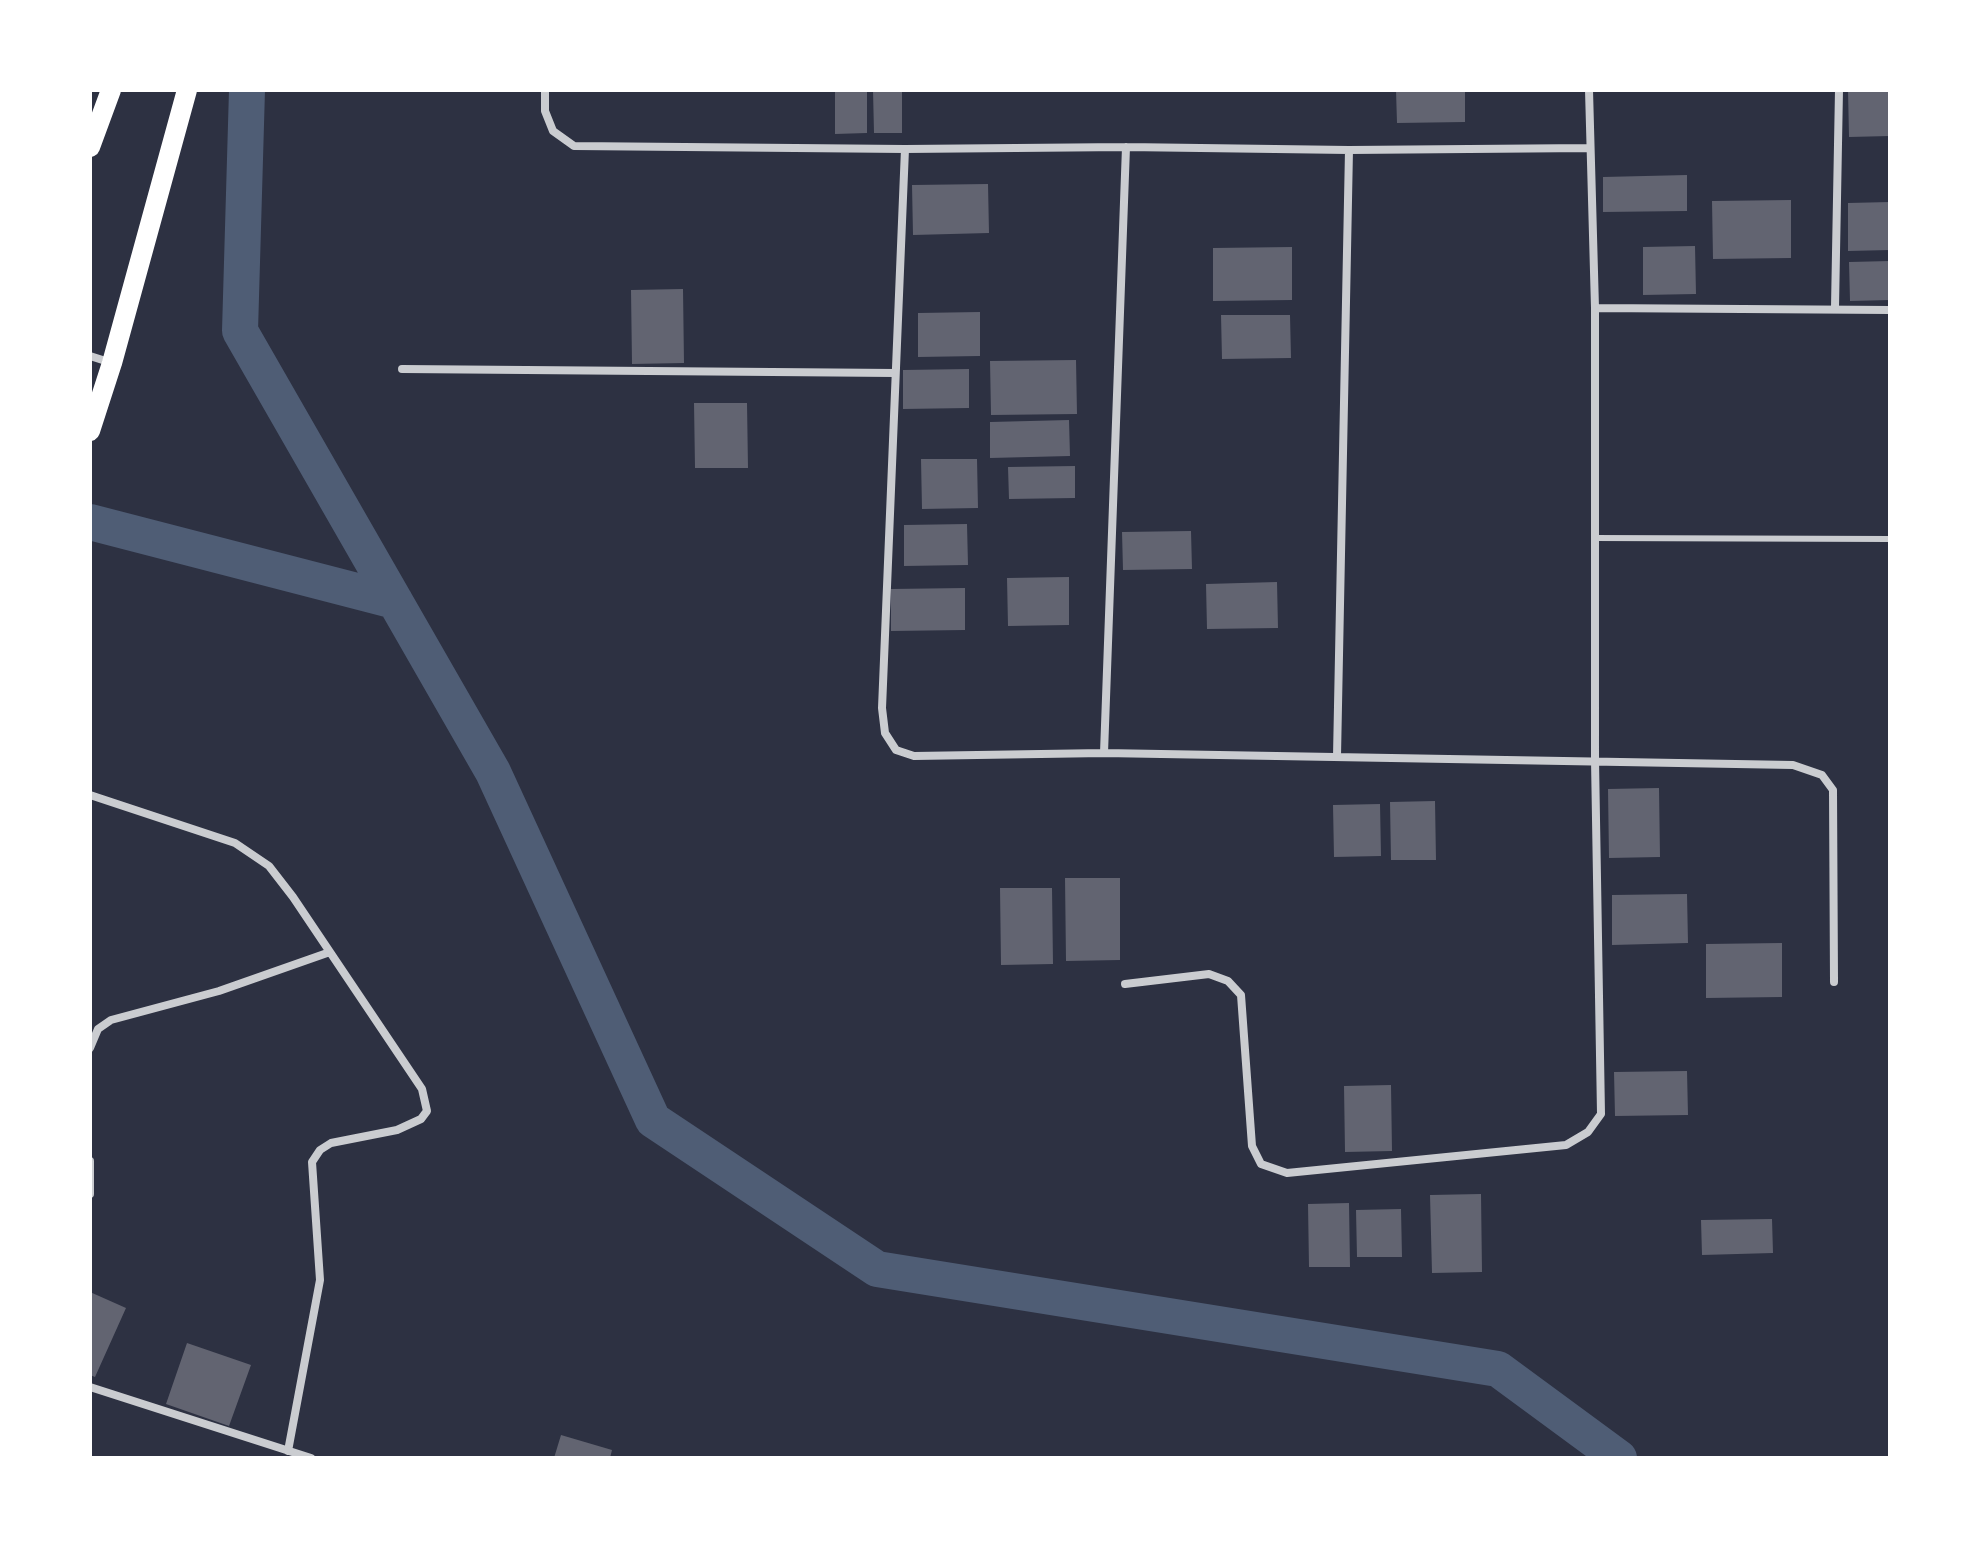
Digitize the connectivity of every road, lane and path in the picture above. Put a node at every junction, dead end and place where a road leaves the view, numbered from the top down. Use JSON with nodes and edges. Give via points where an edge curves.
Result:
{"nodes":[{"id":1,"x":111,"y":90,"type":"edge"},
{"id":2,"x":187,"y":90,"type":"edge"},
{"id":3,"x":545,"y":90,"type":"edge"},
{"id":4,"x":1589,"y":90,"type":"edge"},
{"id":5,"x":1839,"y":90,"type":"edge"},
{"id":6,"x":90,"y":147,"type":"edge"},
{"id":7,"x":1126,"y":147,"type":"junction"},
{"id":8,"x":1589,"y":148,"type":"junction"},
{"id":9,"x":905,"y":149,"type":"junction"},
{"id":10,"x":1349,"y":150,"type":"junction"},
{"id":11,"x":1835,"y":307,"type":"junction"},
{"id":12,"x":1595,"y":308,"type":"junction"},
{"id":13,"x":1890,"y":310,"type":"edge"},
{"id":14,"x":90,"y":356,"type":"edge"},
{"id":15,"x":112,"y":363,"type":"junction"},
{"id":16,"x":402,"y":369,"type":"dead end"},
{"id":17,"x":895,"y":373,"type":"junction"},
{"id":18,"x":90,"y":431,"type":"edge"},
{"id":19,"x":1594,"y":538,"type":"junction"},
{"id":20,"x":1890,"y":539,"type":"edge"},
{"id":21,"x":1104,"y":753,"type":"junction"},
{"id":22,"x":1337,"y":756,"type":"junction"},
{"id":23,"x":1595,"y":760,"type":"junction"},
{"id":24,"x":90,"y":795,"type":"edge"},
{"id":25,"x":330,"y":952,"type":"junction"},
{"id":26,"x":1834,"y":982,"type":"dead end"},
{"id":27,"x":1125,"y":984,"type":"dead end"},
{"id":28,"x":90,"y":1048,"type":"edge"},
{"id":29,"x":90,"y":1161,"type":"edge"},
{"id":30,"x":90,"y":1194,"type":"edge"},
{"id":31,"x":90,"y":1387,"type":"edge"},
{"id":32,"x":288,"y":1451,"type":"junction"},
{"id":33,"x":311,"y":1458,"type":"edge"}],
"edges":[{"from":1,"to":6,"type":"main road"},
{"from":2,"to":15,"type":"main road"},
{"from":3,"to":9,"type":"street","via":[[545,111],[553,131],[574,146]]},
{"from":4,"to":8,"type":"street"},
{"from":5,"to":11,"type":"street"},
{"from":7,"to":9,"type":"street"},
{"from":7,"to":10,"type":"street"},
{"from":7,"to":21,"type":"street"},
{"from":8,"to":10,"type":"street"},
{"from":8,"to":12,"type":"street"},
{"from":9,"to":17,"type":"street"},
{"from":10,"to":22,"type":"street"},
{"from":11,"to":12,"type":"street"},
{"from":11,"to":13,"type":"street"},
{"from":12,"to":19,"type":"street"},
{"from":14,"to":15,"type":"street"},
{"from":15,"to":18,"type":"main road"},
{"from":16,"to":17,"type":"street"},
{"from":17,"to":21,"type":"street","via":[[885,733],[896,750],[914,756]]},
{"from":19,"to":20,"type":"lane"},
{"from":19,"to":23,"type":"street"},
{"from":21,"to":22,"type":"street"},
{"from":22,"to":23,"type":"street"},
{"from":23,"to":26,"type":"street","via":[[1793,765],[1822,775],[1833,790]]},
{"from":23,"to":27,"type":"street","via":[[1601,1114],[1588,1132],[1566,1145],[1287,1173],[1273,1169],[1261,1164],[1252,1146],[1241,995],[1228,981],[1209,974]]},
{"from":24,"to":25,"type":"street","via":[[235,843],[269,866]]},
{"from":25,"to":28,"type":"street","via":[[219,991],[111,1020],[98,1029]]},
{"from":25,"to":32,"type":"street","via":[[422,1089],[427,1111],[397,1130],[331,1143],[312,1162],[320,1280]]},
{"from":29,"to":30,"type":"street"},
{"from":31,"to":32,"type":"street"},
{"from":32,"to":33,"type":"street"}]}
